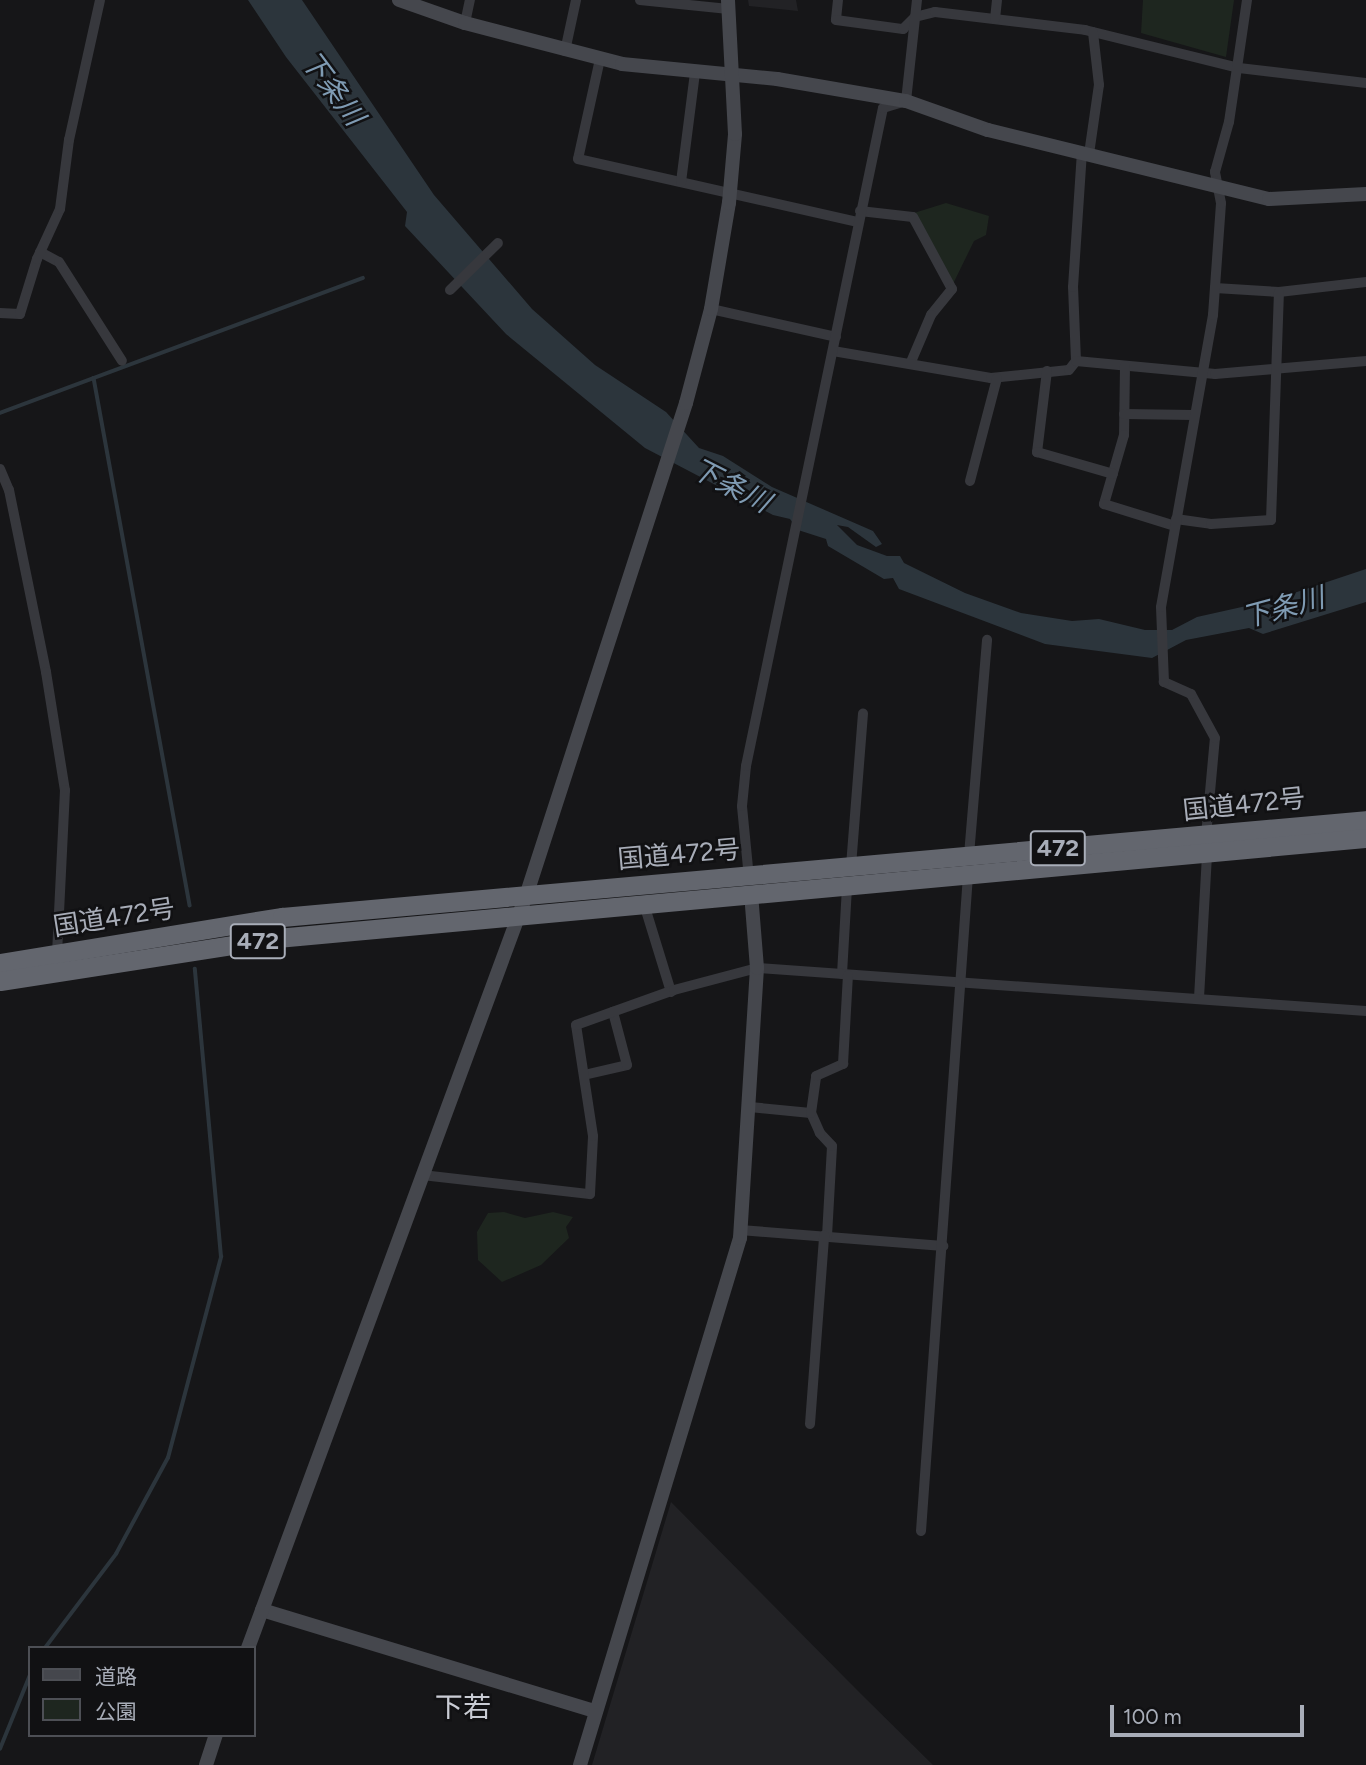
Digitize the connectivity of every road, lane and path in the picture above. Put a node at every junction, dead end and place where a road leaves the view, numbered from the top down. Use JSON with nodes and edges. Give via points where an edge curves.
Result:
{"nodes":[{"id":1,"x":100,"y":0,"type":"edge"},
{"id":2,"x":399,"y":0,"type":"edge"},
{"id":3,"x":470,"y":0,"type":"edge"},
{"id":4,"x":576,"y":0,"type":"edge"},
{"id":5,"x":639,"y":0,"type":"edge"},
{"id":6,"x":838,"y":0,"type":"edge"},
{"id":7,"x":917,"y":0,"type":"edge"},
{"id":8,"x":998,"y":0,"type":"edge"},
{"id":9,"x":1247,"y":0,"type":"edge"},
{"id":10,"x":729,"y":5,"type":"edge"},
{"id":11,"x":915,"y":17,"type":"junction"},
{"id":12,"x":995,"y":19,"type":"junction"},
{"id":13,"x":465,"y":23,"type":"junction"},
{"id":14,"x":1093,"y":32,"type":"junction"},
{"id":15,"x":565,"y":51,"type":"junction"},
{"id":16,"x":600,"y":59,"type":"junction"},
{"id":17,"x":1239,"y":68,"type":"junction"},
{"id":18,"x":695,"y":74,"type":"junction"},
{"id":19,"x":733,"y":75,"type":"junction"},
{"id":20,"x":1366,"y":83,"type":"edge"},
{"id":21,"x":906,"y":101,"type":"junction"},
{"id":22,"x":1086,"y":153,"type":"junction"},
{"id":23,"x":681,"y":182,"type":"junction"},
{"id":24,"x":1217,"y":186,"type":"junction"},
{"id":25,"x":730,"y":193,"type":"junction"},
{"id":26,"x":1366,"y":194,"type":"edge"},
{"id":27,"x":859,"y":216,"type":"junction"},
{"id":28,"x":496,"y":244,"type":"dead end"},
{"id":29,"x":40,"y":252,"type":"junction"},
{"id":30,"x":1366,"y":282,"type":"edge"},
{"id":31,"x":1215,"y":288,"type":"junction"},
{"id":32,"x":450,"y":290,"type":"dead end"},
{"id":33,"x":1279,"y":292,"type":"junction"},
{"id":34,"x":711,"y":309,"type":"junction"},
{"id":35,"x":0,"y":313,"type":"edge"},
{"id":36,"x":836,"y":337,"type":"junction"},
{"id":37,"x":833,"y":351,"type":"junction"},
{"id":38,"x":122,"y":361,"type":"dead end"},
{"id":39,"x":1076,"y":361,"type":"junction"},
{"id":40,"x":1366,"y":361,"type":"edge"},
{"id":41,"x":911,"y":362,"type":"junction"},
{"id":42,"x":1125,"y":366,"type":"junction"},
{"id":43,"x":1048,"y":371,"type":"junction"},
{"id":44,"x":1279,"y":371,"type":"junction"},
{"id":45,"x":1204,"y":373,"type":"junction"},
{"id":46,"x":997,"y":378,"type":"junction"},
{"id":47,"x":1124,"y":414,"type":"junction"},
{"id":48,"x":1193,"y":415,"type":"junction"},
{"id":49,"x":0,"y":469,"type":"edge"},
{"id":50,"x":1113,"y":474,"type":"junction"},
{"id":51,"x":970,"y":481,"type":"dead end"},
{"id":52,"x":1175,"y":523,"type":"junction"},
{"id":53,"x":986,"y":640,"type":"dead end"},
{"id":54,"x":863,"y":713,"type":"dead end"},
{"id":55,"x":1366,"y":820,"type":"edge"},
{"id":56,"x":1366,"y":838,"type":"edge"},
{"id":57,"x":1206,"y":844,"type":"junction"},
{"id":58,"x":969,"y":855,"type":"junction"},
{"id":59,"x":851,"y":866,"type":"junction"},
{"id":60,"x":968,"y":875,"type":"junction"},
{"id":61,"x":750,"y":885,"type":"junction"},
{"id":62,"x":847,"y":886,"type":"junction"},
{"id":63,"x":527,"y":893,"type":"junction"},
{"id":64,"x":644,"y":904,"type":"junction"},
{"id":65,"x":518,"y":916,"type":"junction"},
{"id":66,"x":57,"y":954,"type":"junction"},
{"id":67,"x":0,"y":963,"type":"edge"},
{"id":68,"x":757,"y":968,"type":"junction"},
{"id":69,"x":845,"y":974,"type":"junction"},
{"id":70,"x":0,"y":981,"type":"edge"},
{"id":71,"x":963,"y":983,"type":"junction"},
{"id":72,"x":671,"y":992,"type":"junction"},
{"id":73,"x":1199,"y":998,"type":"junction"},
{"id":74,"x":1366,"y":1011,"type":"edge"},
{"id":75,"x":613,"y":1012,"type":"junction"},
{"id":76,"x":584,"y":1074,"type":"junction"},
{"id":77,"x":750,"y":1108,"type":"junction"},
{"id":78,"x":811,"y":1112,"type":"junction"},
{"id":79,"x":422,"y":1175,"type":"junction"},
{"id":80,"x":740,"y":1230,"type":"junction"},
{"id":81,"x":826,"y":1236,"type":"junction"},
{"id":82,"x":943,"y":1246,"type":"junction"},
{"id":83,"x":810,"y":1424,"type":"dead end"},
{"id":84,"x":921,"y":1531,"type":"dead end"},
{"id":85,"x":262,"y":1610,"type":"junction"},
{"id":86,"x":249,"y":1646,"type":"edge"},
{"id":87,"x":594,"y":1711,"type":"junction"},
{"id":88,"x":215,"y":1737,"type":"edge"},
{"id":89,"x":206,"y":1765,"type":"edge"},
{"id":90,"x":580,"y":1765,"type":"edge"}],
"edges":[{"from":1,"to":29,"type":"street","via":[[69,139],[61,209]]},
{"from":2,"to":13,"type":"street"},
{"from":3,"to":13,"type":"street"},
{"from":4,"to":15,"type":"street"},
{"from":5,"to":10,"type":"street"},
{"from":6,"to":11,"type":"street","via":[[836,20],[903,29]]},
{"from":7,"to":11,"type":"street"},
{"from":8,"to":12,"type":"street"},
{"from":9,"to":17,"type":"street"},
{"from":10,"to":19,"type":"street"},
{"from":11,"to":12,"type":"street","via":[[934,12]]},
{"from":11,"to":21,"type":"street"},
{"from":12,"to":14,"type":"street"},
{"from":13,"to":15,"type":"street"},
{"from":14,"to":17,"type":"street"},
{"from":14,"to":22,"type":"street","via":[[1098,85]]},
{"from":15,"to":16,"type":"street"},
{"from":16,"to":18,"type":"street"},
{"from":16,"to":23,"type":"street","via":[[578,159]]},
{"from":17,"to":20,"type":"street"},
{"from":17,"to":24,"type":"street","via":[[1215,172]]},
{"from":18,"to":19,"type":"street"},
{"from":18,"to":23,"type":"street"},
{"from":19,"to":21,"type":"street"},
{"from":19,"to":25,"type":"street"},
{"from":21,"to":22,"type":"street","via":[[988,130]]},
{"from":21,"to":27,"type":"street","via":[[883,108]]},
{"from":22,"to":24,"type":"street"},
{"from":22,"to":39,"type":"street","via":[[1073,287]]},
{"from":23,"to":25,"type":"street"},
{"from":24,"to":26,"type":"street","via":[[1280,201]]},
{"from":24,"to":31,"type":"street"},
{"from":25,"to":27,"type":"street"},
{"from":25,"to":34,"type":"street"},
{"from":27,"to":36,"type":"street"},
{"from":27,"to":41,"type":"street","via":[[913,217],[952,289],[931,315]]},
{"from":28,"to":32,"type":"street"},
{"from":29,"to":35,"type":"street","via":[[20,314]]},
{"from":29,"to":38,"type":"street","via":[[59,262]]},
{"from":30,"to":33,"type":"street"},
{"from":31,"to":33,"type":"street"},
{"from":31,"to":45,"type":"street"},
{"from":33,"to":44,"type":"street"},
{"from":34,"to":36,"type":"street"},
{"from":34,"to":63,"type":"street"},
{"from":36,"to":37,"type":"street"},
{"from":37,"to":41,"type":"street"},
{"from":37,"to":61,"type":"street","via":[[746,766],[742,806]]},
{"from":39,"to":42,"type":"street"},
{"from":39,"to":43,"type":"street","via":[[1069,370]]},
{"from":40,"to":44,"type":"street"},
{"from":41,"to":46,"type":"street"},
{"from":42,"to":45,"type":"street"},
{"from":42,"to":47,"type":"street"},
{"from":43,"to":46,"type":"street"},
{"from":43,"to":50,"type":"street","via":[[1037,452]]},
{"from":44,"to":45,"type":"street"},
{"from":44,"to":52,"type":"street","via":[[1271,520]]},
{"from":45,"to":48,"type":"street"},
{"from":46,"to":51,"type":"street"},
{"from":47,"to":48,"type":"street"},
{"from":47,"to":50,"type":"street","via":[[1124,435]]},
{"from":48,"to":52,"type":"street"},
{"from":49,"to":66,"type":"street","via":[[9,490],[46,672],[65,790]]},
{"from":50,"to":52,"type":"street","via":[[1104,504]]},
{"from":52,"to":57,"type":"street","via":[[1161,607],[1164,682],[1191,694],[1215,738]]},
{"from":53,"to":58,"type":"street"},
{"from":54,"to":59,"type":"street"},
{"from":55,"to":57,"type":"highway","name":"国道472号","number":"472"},
{"from":56,"to":57,"type":"highway","name":"国道472号","number":"472"},
{"from":57,"to":58,"type":"highway","name":"国道472号","number":"472"},
{"from":57,"to":60,"type":"highway","name":"国道472号","number":"472"},
{"from":57,"to":73,"type":"street"},
{"from":58,"to":59,"type":"highway","name":"国道472号","number":"472"},
{"from":59,"to":61,"type":"highway","name":"国道472号","number":"472"},
{"from":60,"to":62,"type":"highway","name":"国道472号","number":"472"},
{"from":60,"to":71,"type":"street"},
{"from":61,"to":62,"type":"highway","name":"国道472号","number":"472"},
{"from":61,"to":63,"type":"highway","name":"国道472号","number":"472"},
{"from":61,"to":64,"type":"highway","name":"国道472号","number":"472"},
{"from":61,"to":68,"type":"street"},
{"from":62,"to":69,"type":"street"},
{"from":63,"to":65,"type":"street"},
{"from":63,"to":66,"type":"highway","name":"国道472号","number":"472","via":[[282,918]]},
{"from":64,"to":65,"type":"highway","name":"国道472号","number":"472"},
{"from":64,"to":72,"type":"street"},
{"from":65,"to":70,"type":"highway","name":"国道472号","number":"472","via":[[278,938]]},
{"from":65,"to":79,"type":"street"},
{"from":66,"to":67,"type":"highway","name":"国道472号","number":"472"},
{"from":68,"to":69,"type":"street"},
{"from":68,"to":72,"type":"street"},
{"from":68,"to":77,"type":"street"},
{"from":69,"to":71,"type":"street"},
{"from":69,"to":78,"type":"street","via":[[843,1064],[816,1076]]},
{"from":71,"to":73,"type":"street"},
{"from":71,"to":82,"type":"street"},
{"from":72,"to":75,"type":"street"},
{"from":73,"to":74,"type":"street"},
{"from":75,"to":76,"type":"street","via":[[576,1025]]},
{"from":75,"to":76,"type":"street","via":[[627,1065]]},
{"from":76,"to":79,"type":"street","via":[[593,1136],[590,1194]]},
{"from":77,"to":78,"type":"street"},
{"from":77,"to":80,"type":"street"},
{"from":78,"to":81,"type":"street","via":[[832,1146]]},
{"from":79,"to":85,"type":"street"},
{"from":80,"to":81,"type":"street"},
{"from":80,"to":87,"type":"street"},
{"from":81,"to":82,"type":"street"},
{"from":81,"to":83,"type":"street"},
{"from":82,"to":84,"type":"street"},
{"from":85,"to":86,"type":"street"},
{"from":85,"to":87,"type":"street"},
{"from":87,"to":90,"type":"street"},
{"from":88,"to":89,"type":"street"}]}
